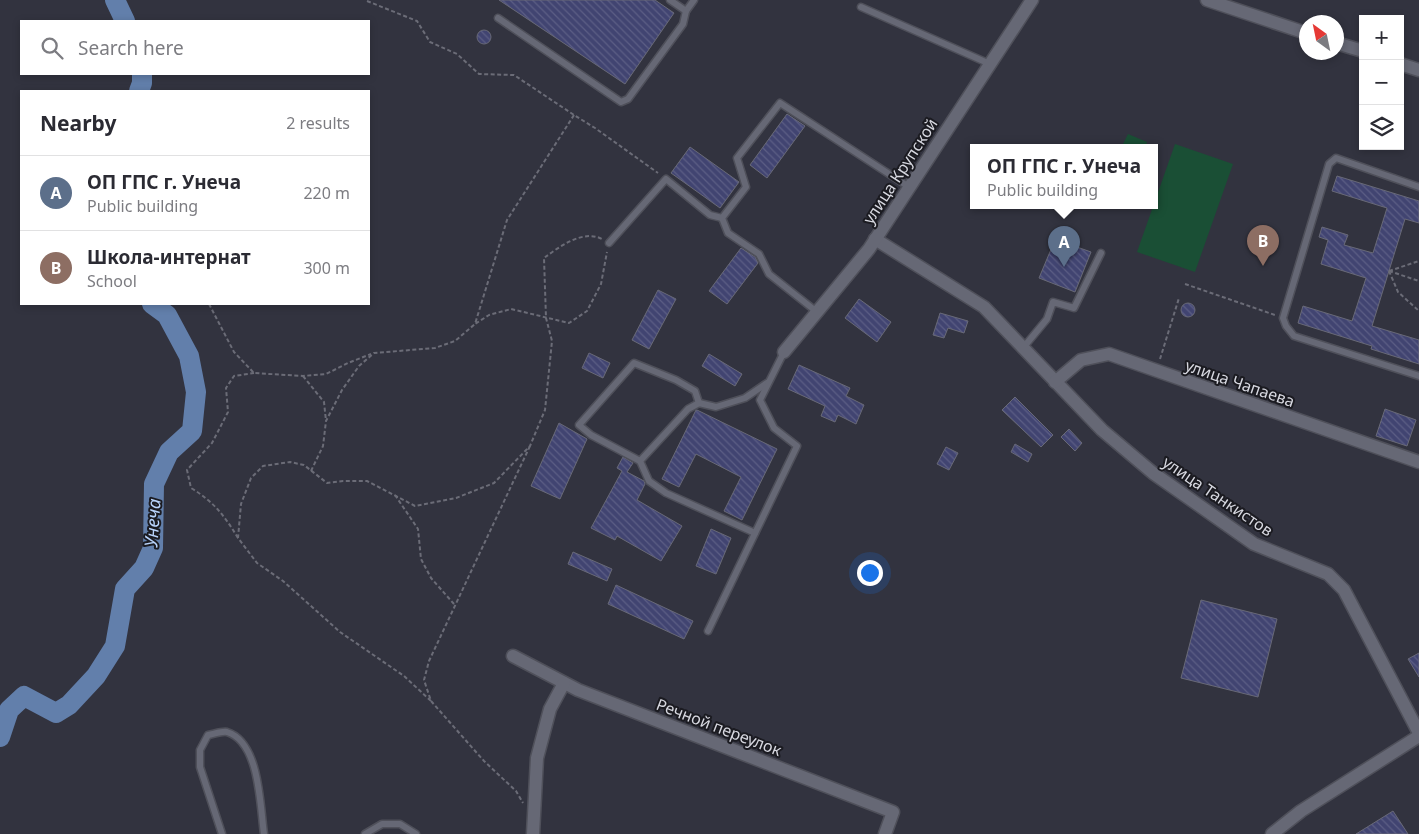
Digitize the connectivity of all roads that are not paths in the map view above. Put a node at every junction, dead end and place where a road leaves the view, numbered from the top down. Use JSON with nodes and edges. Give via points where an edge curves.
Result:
{"nodes":[{"id":1,"x":670,"y":0,"type":"edge"},
{"id":2,"x":694,"y":0,"type":"edge"},
{"id":3,"x":1032,"y":0,"type":"edge"},
{"id":4,"x":1206,"y":0,"type":"edge"},
{"id":5,"x":861,"y":7,"type":"dead end"},
{"id":6,"x":686,"y":11,"type":"junction"},
{"id":7,"x":498,"y":18,"type":"dead end"},
{"id":8,"x":1299,"y":31,"type":"edge"},
{"id":9,"x":1344,"y":45,"type":"edge"},
{"id":10,"x":1359,"y":50,"type":"edge"},
{"id":11,"x":990,"y":64,"type":"junction"},
{"id":12,"x":1404,"y":65,"type":"edge"},
{"id":13,"x":1419,"y":70,"type":"edge"},
{"id":14,"x":909,"y":187,"type":"junction"},
{"id":15,"x":1419,"y":187,"type":"edge"},
{"id":16,"x":722,"y":218,"type":"junction"},
{"id":17,"x":875,"y":239,"type":"junction"},
{"id":18,"x":609,"y":243,"type":"road end"},
{"id":19,"x":1101,"y":254,"type":"dead end"},
{"id":20,"x":818,"y":312,"type":"junction"},
{"id":21,"x":1023,"y":348,"type":"junction"},
{"id":22,"x":784,"y":352,"type":"joint"},
{"id":23,"x":1419,"y":376,"type":"edge"},
{"id":24,"x":769,"y":382,"type":"junction"},
{"id":25,"x":1055,"y":382,"type":"junction"},
{"id":26,"x":699,"y":403,"type":"junction"},
{"id":27,"x":640,"y":461,"type":"junction"},
{"id":28,"x":1419,"y":462,"type":"edge"},
{"id":29,"x":755,"y":533,"type":"junction"},
{"id":30,"x":708,"y":631,"type":"dead end"},
{"id":31,"x":513,"y":656,"type":"dead end"},
{"id":32,"x":564,"y":683,"type":"junction"},
{"id":33,"x":1419,"y":735,"type":"edge"},
{"id":34,"x":1280,"y":832,"type":"edge"},
{"id":35,"x":222,"y":834,"type":"edge"},
{"id":36,"x":264,"y":834,"type":"edge"},
{"id":37,"x":365,"y":834,"type":"edge"},
{"id":38,"x":416,"y":834,"type":"edge"},
{"id":39,"x":533,"y":834,"type":"edge"},
{"id":40,"x":885,"y":834,"type":"edge"}],
"edges":[{"from":1,"to":6,"type":"lane"},
{"from":2,"to":6,"type":"lane"},
{"from":3,"to":11,"type":"street","name":"улица Крупской"},
{"from":4,"to":8,"type":"street"},
{"from":5,"to":11,"type":"lane"},
{"from":6,"to":7,"type":"lane","via":[[683,24],[628,99],[621,102]]},
{"from":9,"to":10,"type":"street"},
{"from":11,"to":14,"type":"street","name":"улица Крупской"},
{"from":12,"to":13,"type":"street"},
{"from":14,"to":16,"type":"lane","via":[[780,103],[737,158],[746,187]]},
{"from":14,"to":17,"type":"street","name":"улица Крупской"},
{"from":15,"to":23,"type":"lane","via":[[1336,158],[1329,164],[1283,318],[1294,336]]},
{"from":16,"to":18,"type":"lane","via":[[710,215],[666,179]]},
{"from":16,"to":20,"type":"lane","via":[[728,233],[759,254],[769,274]]},
{"from":17,"to":20,"type":"street","name":"улица Крупской"},
{"from":17,"to":21,"type":"street","name":"улица Танкистов","via":[[984,307]]},
{"from":19,"to":21,"type":"lane","via":[[1074,308],[1053,302],[1047,320]]},
{"from":20,"to":22,"type":"street","name":"улица Крупской"},
{"from":21,"to":25,"type":"street","name":"улица Танкистов"},
{"from":22,"to":24,"type":"lane"},
{"from":24,"to":26,"type":"lane","via":[[745,398],[716,407]]},
{"from":24,"to":29,"type":"lane","via":[[760,400],[774,428],[797,446]]},
{"from":25,"to":28,"type":"street","name":"улица Чапаева","via":[[1081,360],[1109,354]]},
{"from":25,"to":33,"type":"street","name":"улица Танкистов","via":[[1102,430],[1153,473],[1254,544],[1328,574],[1344,590]]},
{"from":26,"to":27,"type":"lane","via":[[688,409]]},
{"from":26,"to":27,"type":"lane","via":[[694,391],[634,362],[579,425],[591,435]]},
{"from":27,"to":29,"type":"lane","via":[[649,481],[666,493]]},
{"from":29,"to":30,"type":"lane"},
{"from":31,"to":32,"type":"street","name":"Речной переулок"},
{"from":32,"to":39,"type":"street","via":[[550,709],[538,758]]},
{"from":32,"to":40,"type":"street","name":"Речной переулок","via":[[893,812]]},
{"from":33,"to":34,"type":"street","name":"улица Танкистов","via":[[1301,811]]},
{"from":35,"to":36,"type":"lane","via":[[200,766],[200,750],[208,735],[225,731],[240,738],[255,770]]},
{"from":37,"to":38,"type":"lane","via":[[382,824],[400,824]]}]}
